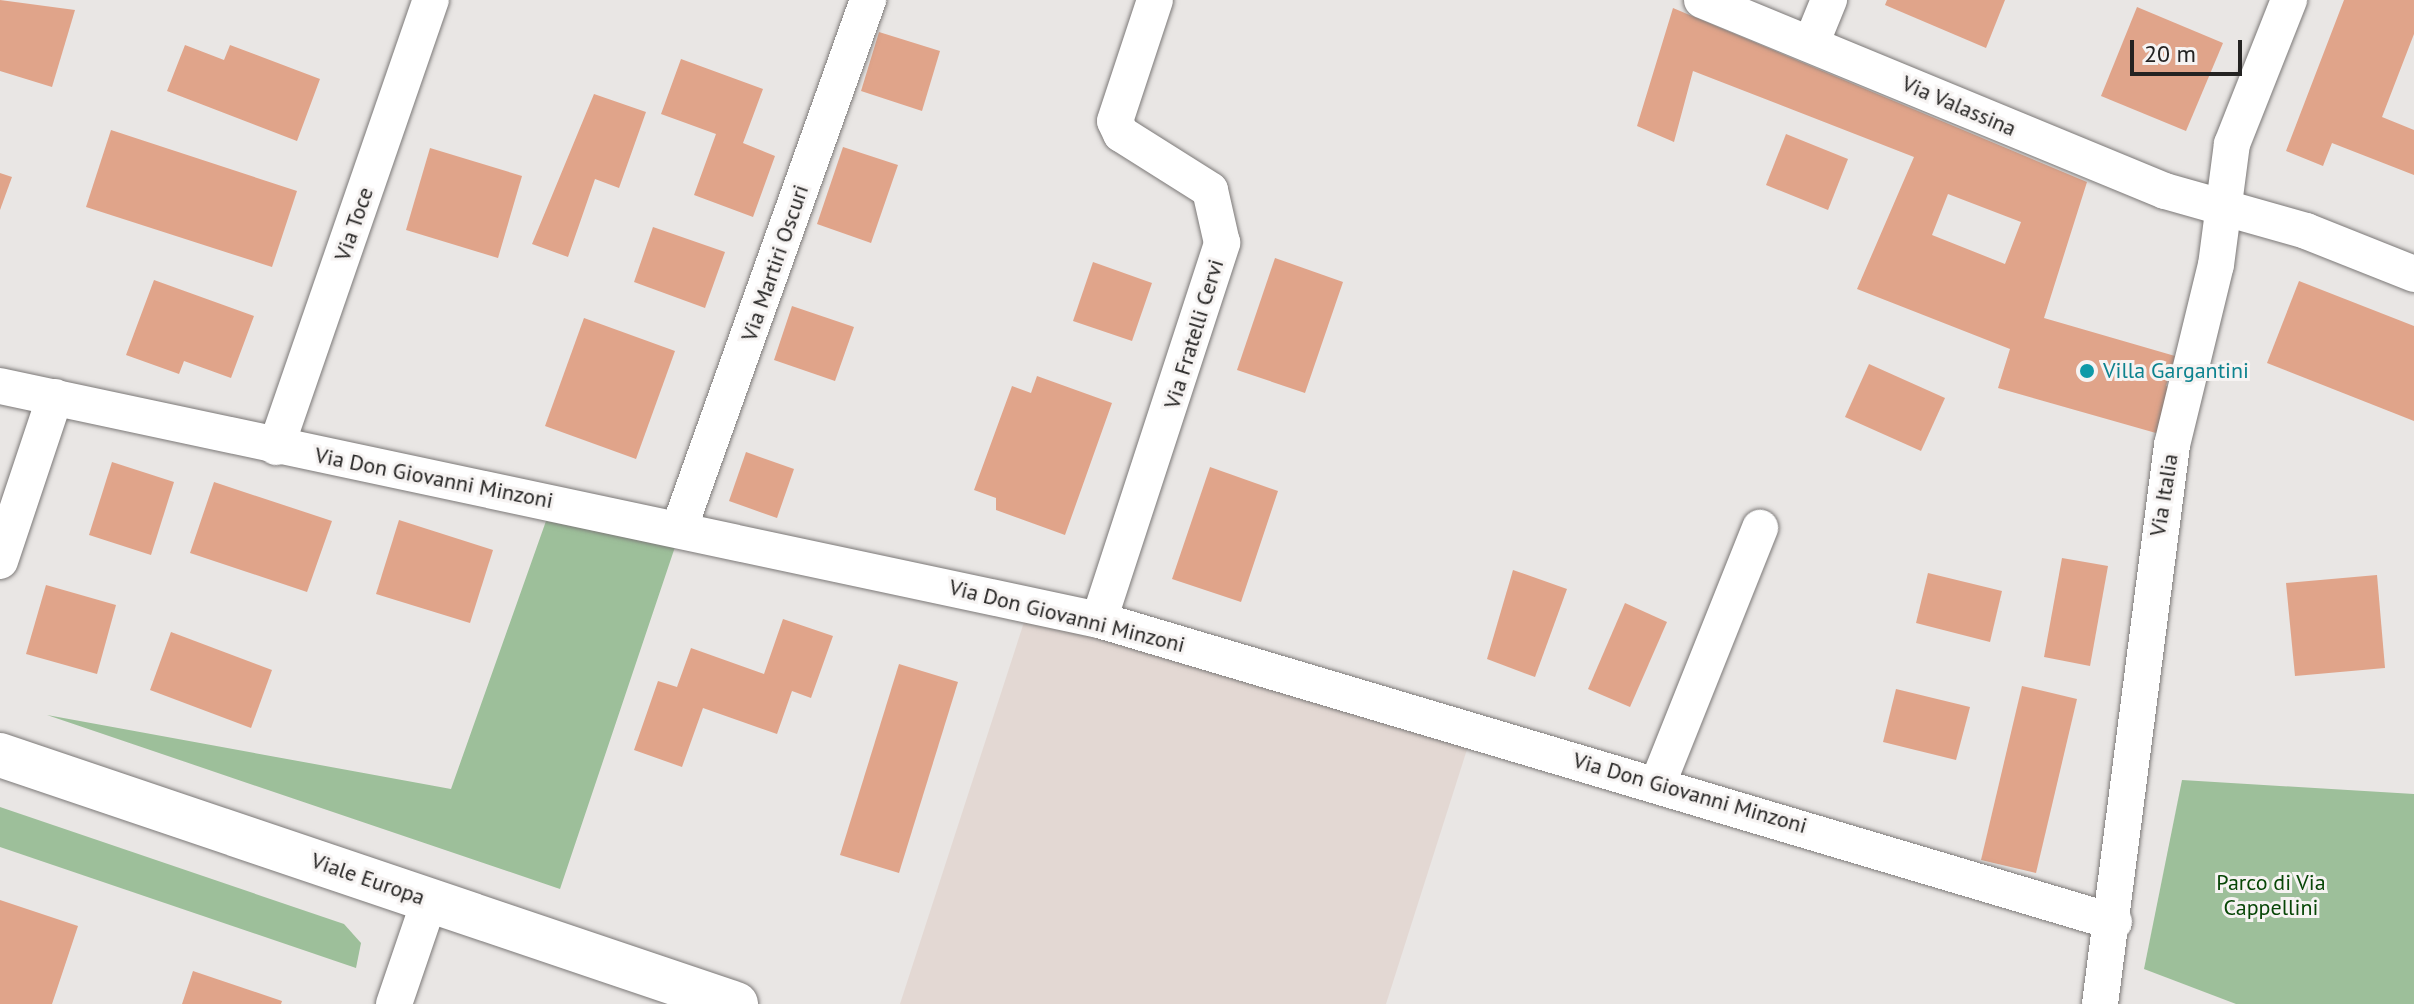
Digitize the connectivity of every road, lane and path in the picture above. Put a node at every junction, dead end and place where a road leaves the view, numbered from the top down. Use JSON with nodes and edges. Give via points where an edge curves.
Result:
{"nodes":[{"id":1,"x":431,"y":0,"type":"edge"},
{"id":2,"x":868,"y":0,"type":"edge"},
{"id":3,"x":1155,"y":0,"type":"edge"},
{"id":4,"x":1702,"y":0,"type":"edge"},
{"id":5,"x":1829,"y":0,"type":"edge"},
{"id":6,"x":2289,"y":0,"type":"edge"},
{"id":7,"x":1811,"y":44,"type":"junction"},
{"id":8,"x":2219,"y":207,"type":"junction"},
{"id":9,"x":2414,"y":274,"type":"edge"},
{"id":10,"x":0,"y":386,"type":"edge"},
{"id":11,"x":55,"y":397,"type":"junction"},
{"id":12,"x":276,"y":447,"type":"junction"},
{"id":13,"x":680,"y":526,"type":"junction"},
{"id":14,"x":1760,"y":528,"type":"dead end"},
{"id":15,"x":0,"y":561,"type":"edge"},
{"id":16,"x":1099,"y":620,"type":"junction"},
{"id":17,"x":0,"y":755,"type":"edge"},
{"id":18,"x":1658,"y":783,"type":"junction"},
{"id":19,"x":430,"y":899,"type":"junction"},
{"id":20,"x":2114,"y":922,"type":"junction"},
{"id":21,"x":394,"y":1004,"type":"edge"},
{"id":22,"x":736,"y":1004,"type":"edge"},
{"id":23,"x":2100,"y":1004,"type":"edge"}],
"edges":[{"from":1,"to":12,"type":"street","name":"Via Toce"},
{"from":2,"to":13,"type":"street","name":"Via Martiri Oscuri"},
{"from":3,"to":16,"type":"street","name":"Via Fratelli Cervi","via":[[1115,121],[1121,134],[1204,185],[1220,215],[1218,270]]},
{"from":4,"to":7,"type":"street","name":"Via Valassina"},
{"from":5,"to":7,"type":"street"},
{"from":6,"to":8,"type":"street","name":"Via Italia","via":[[2232,144]]},
{"from":7,"to":8,"type":"street","name":"Via Valassina"},
{"from":8,"to":9,"type":"street","name":"Via Valassina","via":[[2306,231]]},
{"from":8,"to":20,"type":"street","name":"Via Italia","via":[[2216,265],[2172,445],[2138,668]]},
{"from":10,"to":11,"type":"street","name":"Via Don Giovanni Minzoni"},
{"from":11,"to":12,"type":"street","name":"Via Don Giovanni Minzoni"},
{"from":11,"to":15,"type":"street"},
{"from":12,"to":13,"type":"street","name":"Via Don Giovanni Minzoni"},
{"from":13,"to":16,"type":"street","name":"Via Don Giovanni Minzoni"},
{"from":14,"to":18,"type":"street"},
{"from":16,"to":18,"type":"street","name":"Via Don Giovanni Minzoni"},
{"from":17,"to":19,"type":"street","name":"Viale Europa"},
{"from":18,"to":20,"type":"street","name":"Via Don Giovanni Minzoni"},
{"from":19,"to":21,"type":"street"},
{"from":19,"to":22,"type":"street","name":"Viale Europa"},
{"from":20,"to":23,"type":"street","name":"Via Italia"}]}
